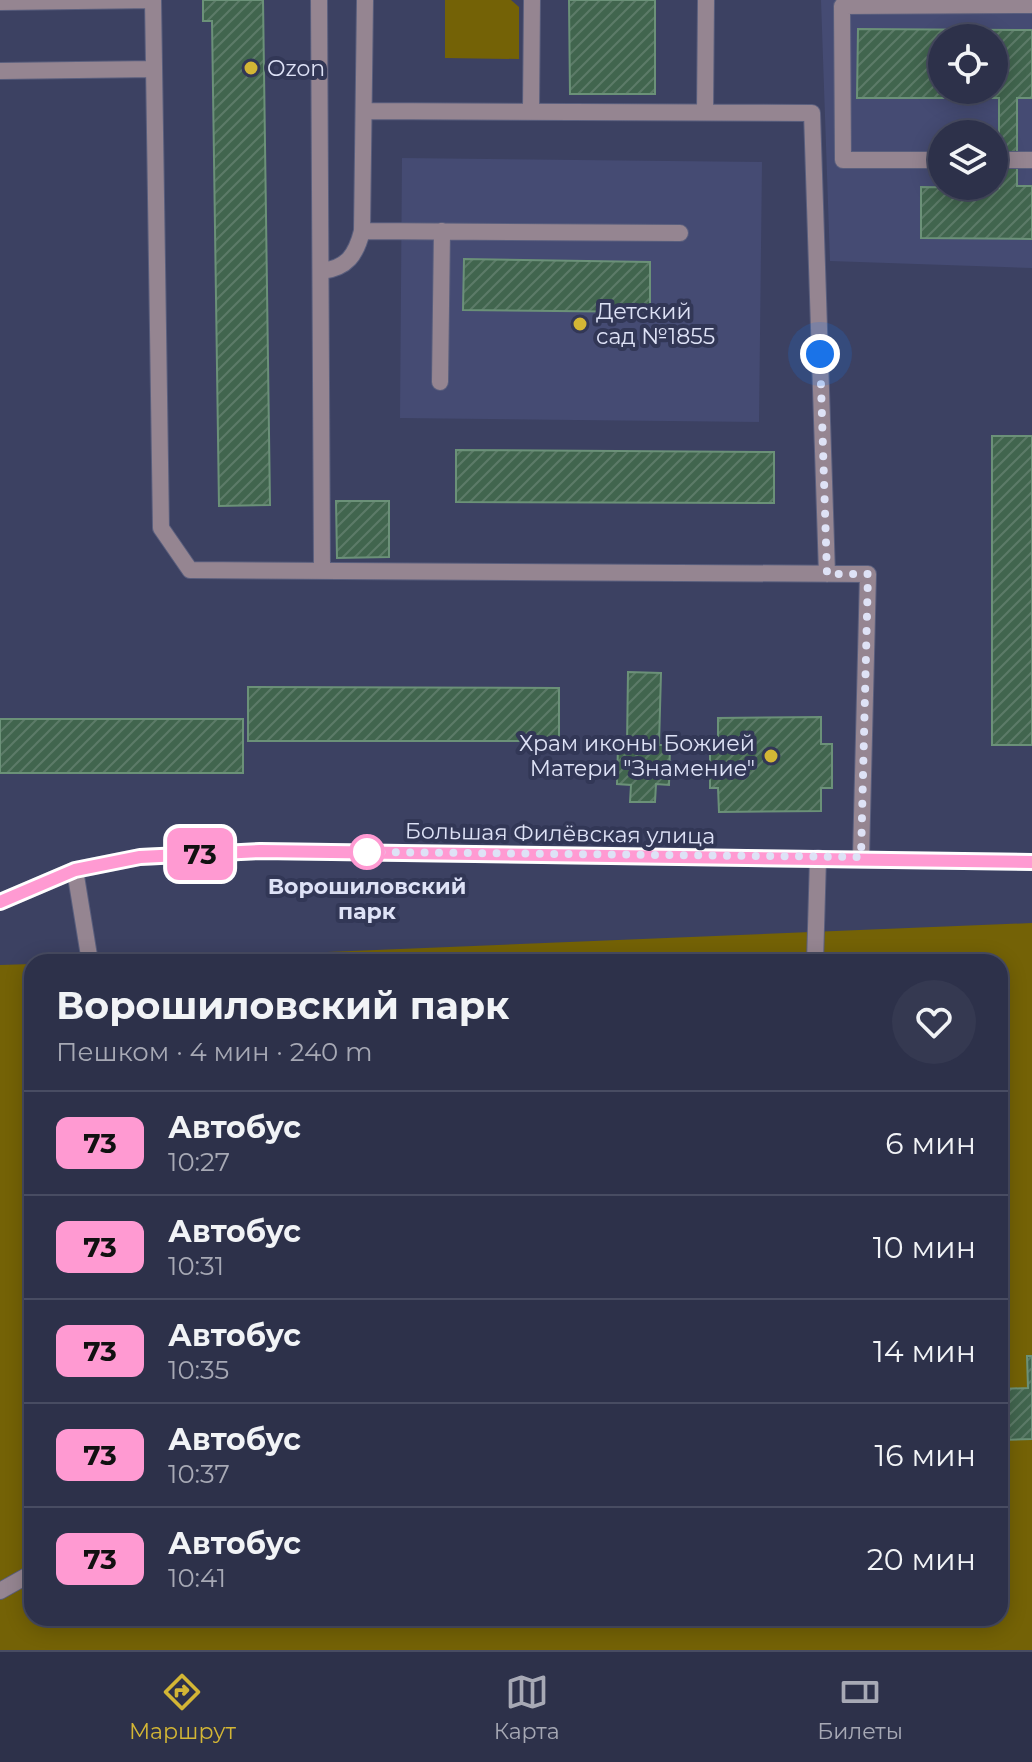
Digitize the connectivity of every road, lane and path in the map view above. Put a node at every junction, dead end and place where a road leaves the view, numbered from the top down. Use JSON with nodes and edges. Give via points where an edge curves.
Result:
{"nodes":[{"id":1,"x":319,"y":0,"type":"edge"},
{"id":2,"x":365,"y":0,"type":"edge"},
{"id":3,"x":532,"y":0,"type":"edge"},
{"id":4,"x":706,"y":0,"type":"edge"},
{"id":5,"x":0,"y":2,"type":"edge"},
{"id":6,"x":1009,"y":2,"type":"edge"},
{"id":7,"x":1032,"y":5,"type":"edge"},
{"id":8,"x":154,"y":69,"type":"junction"},
{"id":9,"x":0,"y":71,"type":"edge"},
{"id":10,"x":531,"y":110,"type":"junction"},
{"id":11,"x":365,"y":111,"type":"junction"},
{"id":12,"x":705,"y":112,"type":"junction"},
{"id":13,"x":928,"y":160,"type":"edge"},
{"id":14,"x":1008,"y":160,"type":"edge"},
{"id":15,"x":1032,"y":160,"type":"edge"},
{"id":16,"x":362,"y":231,"type":"junction"},
{"id":17,"x":442,"y":231,"type":"junction"},
{"id":18,"x":680,"y":233,"type":"dead end"},
{"id":19,"x":322,"y":271,"type":"junction"},
{"id":20,"x":440,"y":382,"type":"dead end"},
{"id":21,"x":322,"y":571,"type":"junction"},
{"id":22,"x":827,"y":574,"type":"junction"},
{"id":23,"x":861,"y":857,"type":"junction"},
{"id":24,"x":818,"y":858,"type":"junction"},
{"id":25,"x":1032,"y":862,"type":"edge"},
{"id":26,"x":75,"y":870,"type":"junction"},
{"id":27,"x":0,"y":902,"type":"edge"},
{"id":28,"x":89,"y":954,"type":"edge"},
{"id":29,"x":815,"y":954,"type":"edge"},
{"id":30,"x":24,"y":1578,"type":"edge"},
{"id":31,"x":0,"y":1591,"type":"edge"}],
"edges":[{"from":1,"to":19,"type":"lane"},
{"from":2,"to":11,"type":"lane"},
{"from":3,"to":10,"type":"lane"},
{"from":4,"to":12,"type":"lane"},
{"from":5,"to":8,"type":"lane","via":[[153,0]]},
{"from":6,"to":7,"type":"lane"},
{"from":6,"to":13,"type":"lane","via":[[842,6],[843,160]]},
{"from":8,"to":9,"type":"lane"},
{"from":8,"to":21,"type":"lane","via":[[161,528],[190,570]]},
{"from":10,"to":11,"type":"lane"},
{"from":10,"to":12,"type":"lane"},
{"from":11,"to":16,"type":"lane"},
{"from":12,"to":22,"type":"lane","via":[[812,113]]},
{"from":14,"to":15,"type":"lane"},
{"from":16,"to":17,"type":"lane"},
{"from":16,"to":19,"type":"lane","via":[[350,261]]},
{"from":17,"to":18,"type":"lane"},
{"from":17,"to":20,"type":"lane"},
{"from":19,"to":21,"type":"lane"},
{"from":21,"to":22,"type":"lane"},
{"from":22,"to":23,"type":"lane","via":[[868,574]]},
{"from":23,"to":24,"type":"street","name":"Большая Филёвская улица"},
{"from":23,"to":25,"type":"street","name":"Большая Филёвская улица"},
{"from":24,"to":26,"type":"street","name":"Большая Филёвская улица","via":[[260,851],[140,857]]},
{"from":24,"to":29,"type":"lane"},
{"from":26,"to":27,"type":"street","name":"Большая Филёвская улица"},
{"from":26,"to":28,"type":"lane"},
{"from":30,"to":31,"type":"lane"}]}
